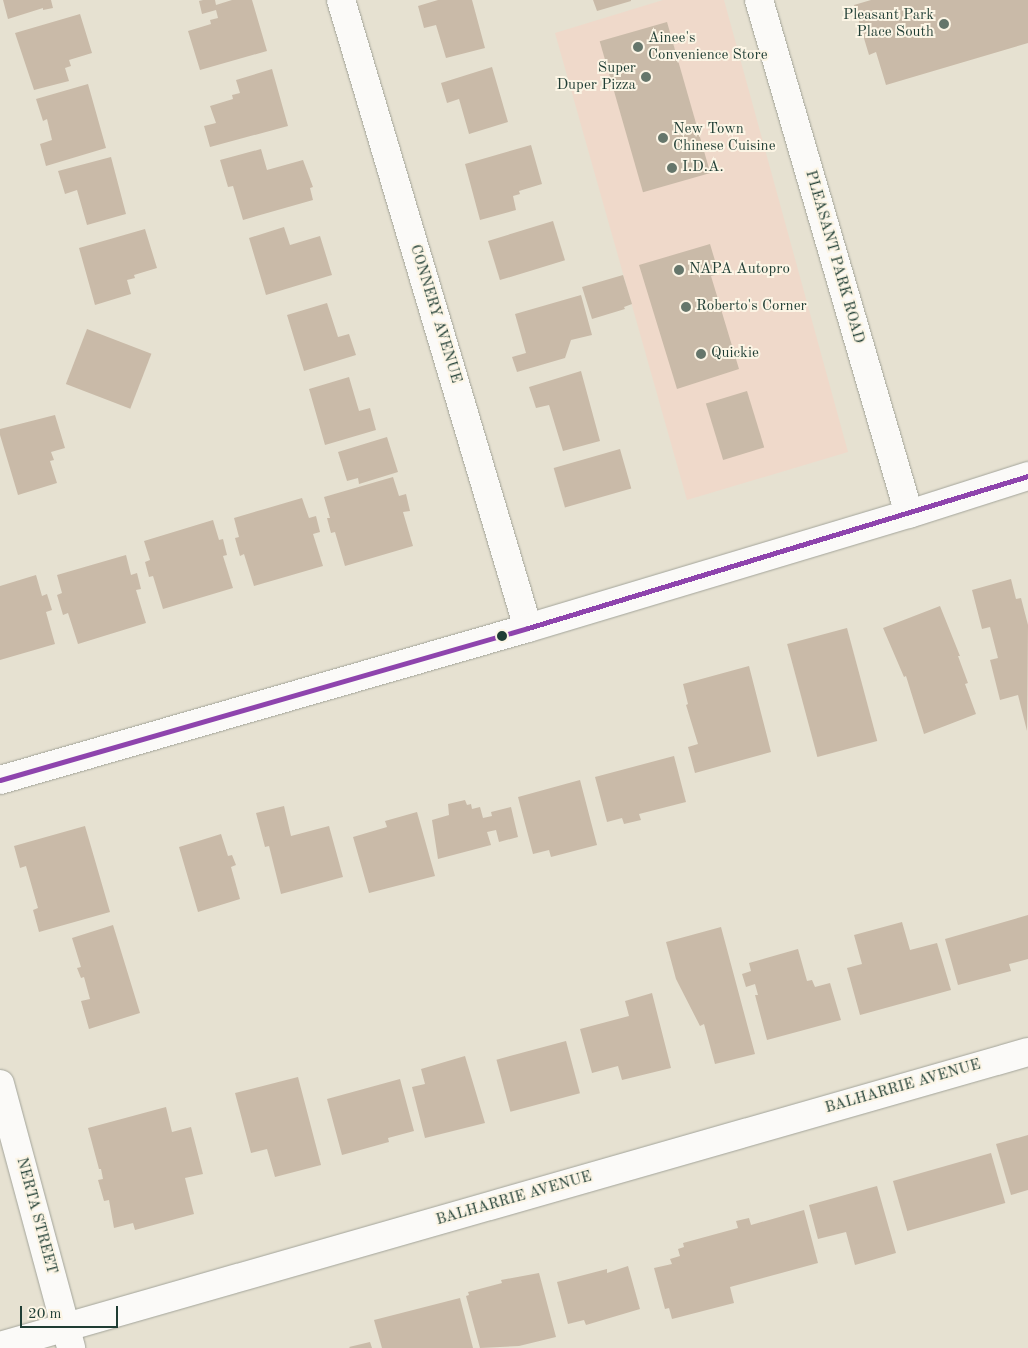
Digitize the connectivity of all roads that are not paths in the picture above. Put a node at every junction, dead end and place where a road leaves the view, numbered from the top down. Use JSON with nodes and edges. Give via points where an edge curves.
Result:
{"nodes":[{"id":1,"x":341,"y":0,"type":"edge"},
{"id":2,"x":759,"y":0,"type":"edge"},
{"id":3,"x":1028,"y":476,"type":"edge"},
{"id":4,"x":909,"y":514,"type":"junction"},
{"id":5,"x":528,"y":628,"type":"junction"},
{"id":6,"x":0,"y":780,"type":"edge"},
{"id":7,"x":1028,"y":1052,"type":"edge"},
{"id":8,"x":0,"y":1084,"type":"edge"},
{"id":9,"x":68,"y":1338,"type":"edge"},
{"id":10,"x":0,"y":1346,"type":"edge"}],
"edges":[{"from":1,"to":5,"type":"street","name":"CONNERY AVENUE"},
{"from":2,"to":4,"type":"street","name":"PLEASANT PARK ROAD"},
{"from":3,"to":4,"type":"street"},
{"from":4,"to":5,"type":"street"},
{"from":5,"to":6,"type":"street"},
{"from":7,"to":9,"type":"street","name":"BALHARRIE AVENUE"},
{"from":8,"to":9,"type":"street","name":"NERTA STREET"},
{"from":9,"to":10,"type":"street","name":"BALHARRIE AVENUE"}]}
